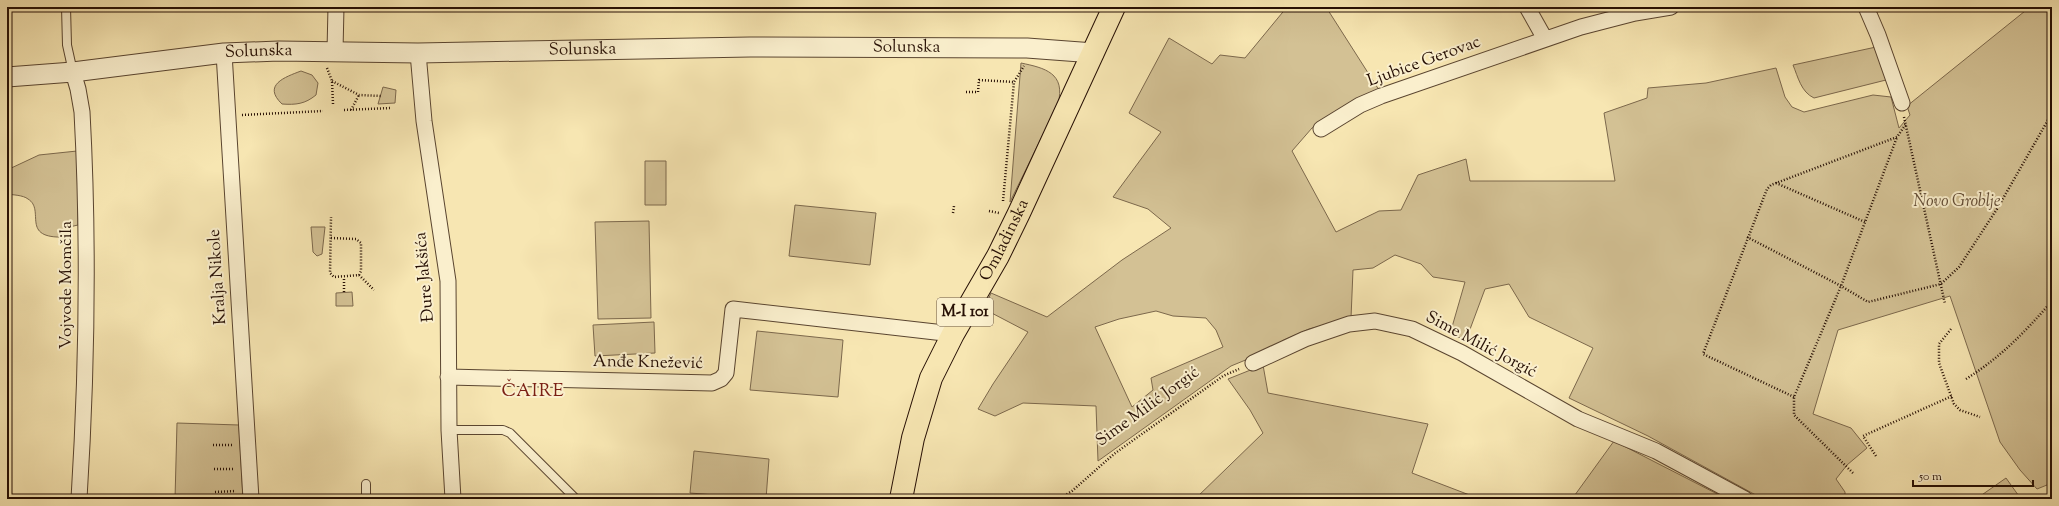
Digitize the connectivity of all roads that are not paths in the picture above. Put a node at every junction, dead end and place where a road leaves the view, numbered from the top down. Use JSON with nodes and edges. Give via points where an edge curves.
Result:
{"nodes":[{"id":1,"x":66,"y":7,"type":"edge"},
{"id":2,"x":336,"y":7,"type":"edge"},
{"id":3,"x":1114,"y":7,"type":"edge"},
{"id":4,"x":1527,"y":7,"type":"edge"},
{"id":5,"x":1671,"y":7,"type":"edge"},
{"id":6,"x":1866,"y":7,"type":"edge"},
{"id":7,"x":1545,"y":39,"type":"junction"},
{"id":8,"x":224,"y":53,"type":"junction"},
{"id":9,"x":418,"y":53,"type":"junction"},
{"id":10,"x":1094,"y":53,"type":"junction"},
{"id":11,"x":331,"y":57,"type":"junction"},
{"id":12,"x":66,"y":73,"type":"junction"},
{"id":13,"x":7,"y":78,"type":"edge"},
{"id":14,"x":7,"y":90,"type":"edge"},
{"id":15,"x":1902,"y":103,"type":"road end"},
{"id":16,"x":1321,"y":129,"type":"dead end"},
{"id":17,"x":953,"y":334,"type":"junction"},
{"id":18,"x":1253,"y":364,"type":"road end"},
{"id":19,"x":448,"y":377,"type":"junction"},
{"id":20,"x":449,"y":430,"type":"junction"},
{"id":21,"x":366,"y":484,"type":"dead end"},
{"id":22,"x":251,"y":495,"type":"edge"},
{"id":23,"x":79,"y":499,"type":"edge"},
{"id":24,"x":366,"y":499,"type":"edge"},
{"id":25,"x":453,"y":499,"type":"edge"},
{"id":26,"x":576,"y":499,"type":"edge"},
{"id":27,"x":900,"y":499,"type":"edge"},
{"id":28,"x":1745,"y":499,"type":"edge"}],
"edges":[{"from":1,"to":12,"type":"lane"},
{"from":2,"to":11,"type":"street"},
{"from":3,"to":10,"type":"main road","name":"Omladinska","number":"M-I 101"},
{"from":4,"to":7,"type":"street"},
{"from":5,"to":7,"type":"street","name":"Ljubice Gerovac","via":[[1604,21]]},
{"from":6,"to":15,"type":"street"},
{"from":7,"to":16,"type":"street","name":"Ljubice Gerovac","via":[[1381,96],[1360,105]]},
{"from":8,"to":11,"type":"street","name":"Solunska"},
{"from":8,"to":12,"type":"street","name":"Solunska"},
{"from":8,"to":22,"type":"street","name":"Kralja Nikole"},
{"from":9,"to":10,"type":"street","name":"Solunska","via":[[758,47],[1027,48]]},
{"from":9,"to":11,"type":"street","name":"Solunska"},
{"from":9,"to":19,"type":"street","name":"Đure Jakšića","via":[[424,120],[448,282]]},
{"from":10,"to":17,"type":"main road","name":"Omladinska","number":"M-I 101","via":[[998,256]]},
{"from":12,"to":13,"type":"street","name":"Solunska"},
{"from":12,"to":14,"type":"street","name":"Solunska"},
{"from":12,"to":23,"type":"street","name":"Vojvode Momčila","via":[[78,89],[82,112],[87,273]]},
{"from":17,"to":19,"type":"street","name":"Anđe Knežević","via":[[733,309],[726,374],[722,379],[712,383]]},
{"from":17,"to":27,"type":"main road","name":"Omladinska","number":"M-I 101","via":[[925,396]]},
{"from":18,"to":28,"type":"street","name":"Sime Milić Jorgić","via":[[1305,339],[1348,324],[1375,321],[1412,329],[1462,353],[1578,419],[1656,451]]},
{"from":19,"to":20,"type":"street","name":"Đure Jakšića"},
{"from":20,"to":25,"type":"street","name":"Đure Jakšića"},
{"from":20,"to":26,"type":"lane","via":[[504,430],[510,433]]},
{"from":21,"to":24,"type":"lane"}]}
